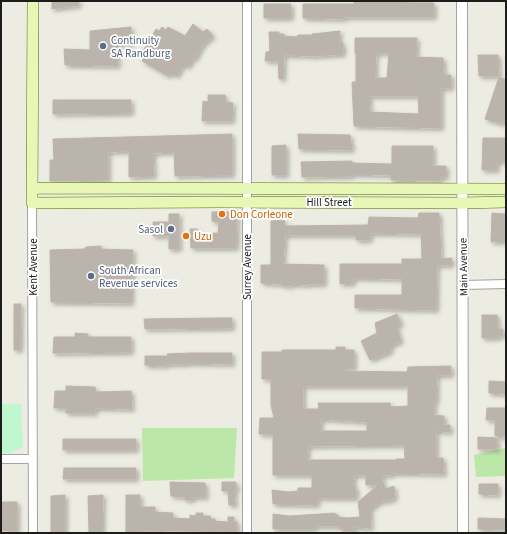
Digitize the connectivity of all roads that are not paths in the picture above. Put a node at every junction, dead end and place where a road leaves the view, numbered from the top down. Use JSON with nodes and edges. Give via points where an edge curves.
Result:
{"nodes":[{"id":1,"x":33,"y":1,"type":"edge"},
{"id":2,"x":247,"y":1,"type":"edge"},
{"id":3,"x":462,"y":1,"type":"edge"},
{"id":4,"x":32,"y":188,"type":"junction"},
{"id":5,"x":247,"y":188,"type":"junction"},
{"id":6,"x":462,"y":189,"type":"junction"},
{"id":7,"x":506,"y":189,"type":"edge"},
{"id":8,"x":247,"y":202,"type":"junction"},
{"id":9,"x":506,"y":202,"type":"edge"},
{"id":10,"x":32,"y":203,"type":"junction"},
{"id":11,"x":462,"y":203,"type":"junction"},
{"id":12,"x":506,"y":284,"type":"edge"},
{"id":13,"x":463,"y":285,"type":"junction"},
{"id":14,"x":1,"y":459,"type":"edge"},
{"id":15,"x":33,"y":459,"type":"junction"},
{"id":16,"x":33,"y":533,"type":"edge"},
{"id":17,"x":247,"y":533,"type":"edge"},
{"id":18,"x":463,"y":533,"type":"edge"}],
"edges":[{"from":1,"to":4,"type":"main road","name":"Kent Avenue"},
{"from":2,"to":5,"type":"street","name":"Surrey Avenue"},
{"from":3,"to":6,"type":"street","name":"Main Avenue"},
{"from":4,"to":5,"type":"main road","name":"Hill Street"},
{"from":4,"to":10,"type":"main road","name":"Kent Avenue"},
{"from":5,"to":6,"type":"main road","name":"Hill Street"},
{"from":5,"to":8,"type":"street","name":"Surrey Avenue"},
{"from":6,"to":7,"type":"main road","name":"Hill Street"},
{"from":6,"to":11,"type":"street","name":"Main Avenue"},
{"from":8,"to":10,"type":"main road","name":"Hill Street"},
{"from":8,"to":11,"type":"main road","name":"Hill Street"},
{"from":8,"to":17,"type":"street","name":"Surrey Avenue"},
{"from":9,"to":11,"type":"main road","name":"Hill Street"},
{"from":10,"to":15,"type":"street","name":"Kent Avenue"},
{"from":11,"to":13,"type":"street","name":"Main Avenue"},
{"from":12,"to":13,"type":"street"},
{"from":13,"to":18,"type":"street","name":"Main Avenue"},
{"from":14,"to":15,"type":"street"},
{"from":15,"to":16,"type":"street","name":"Kent Avenue"}]}
